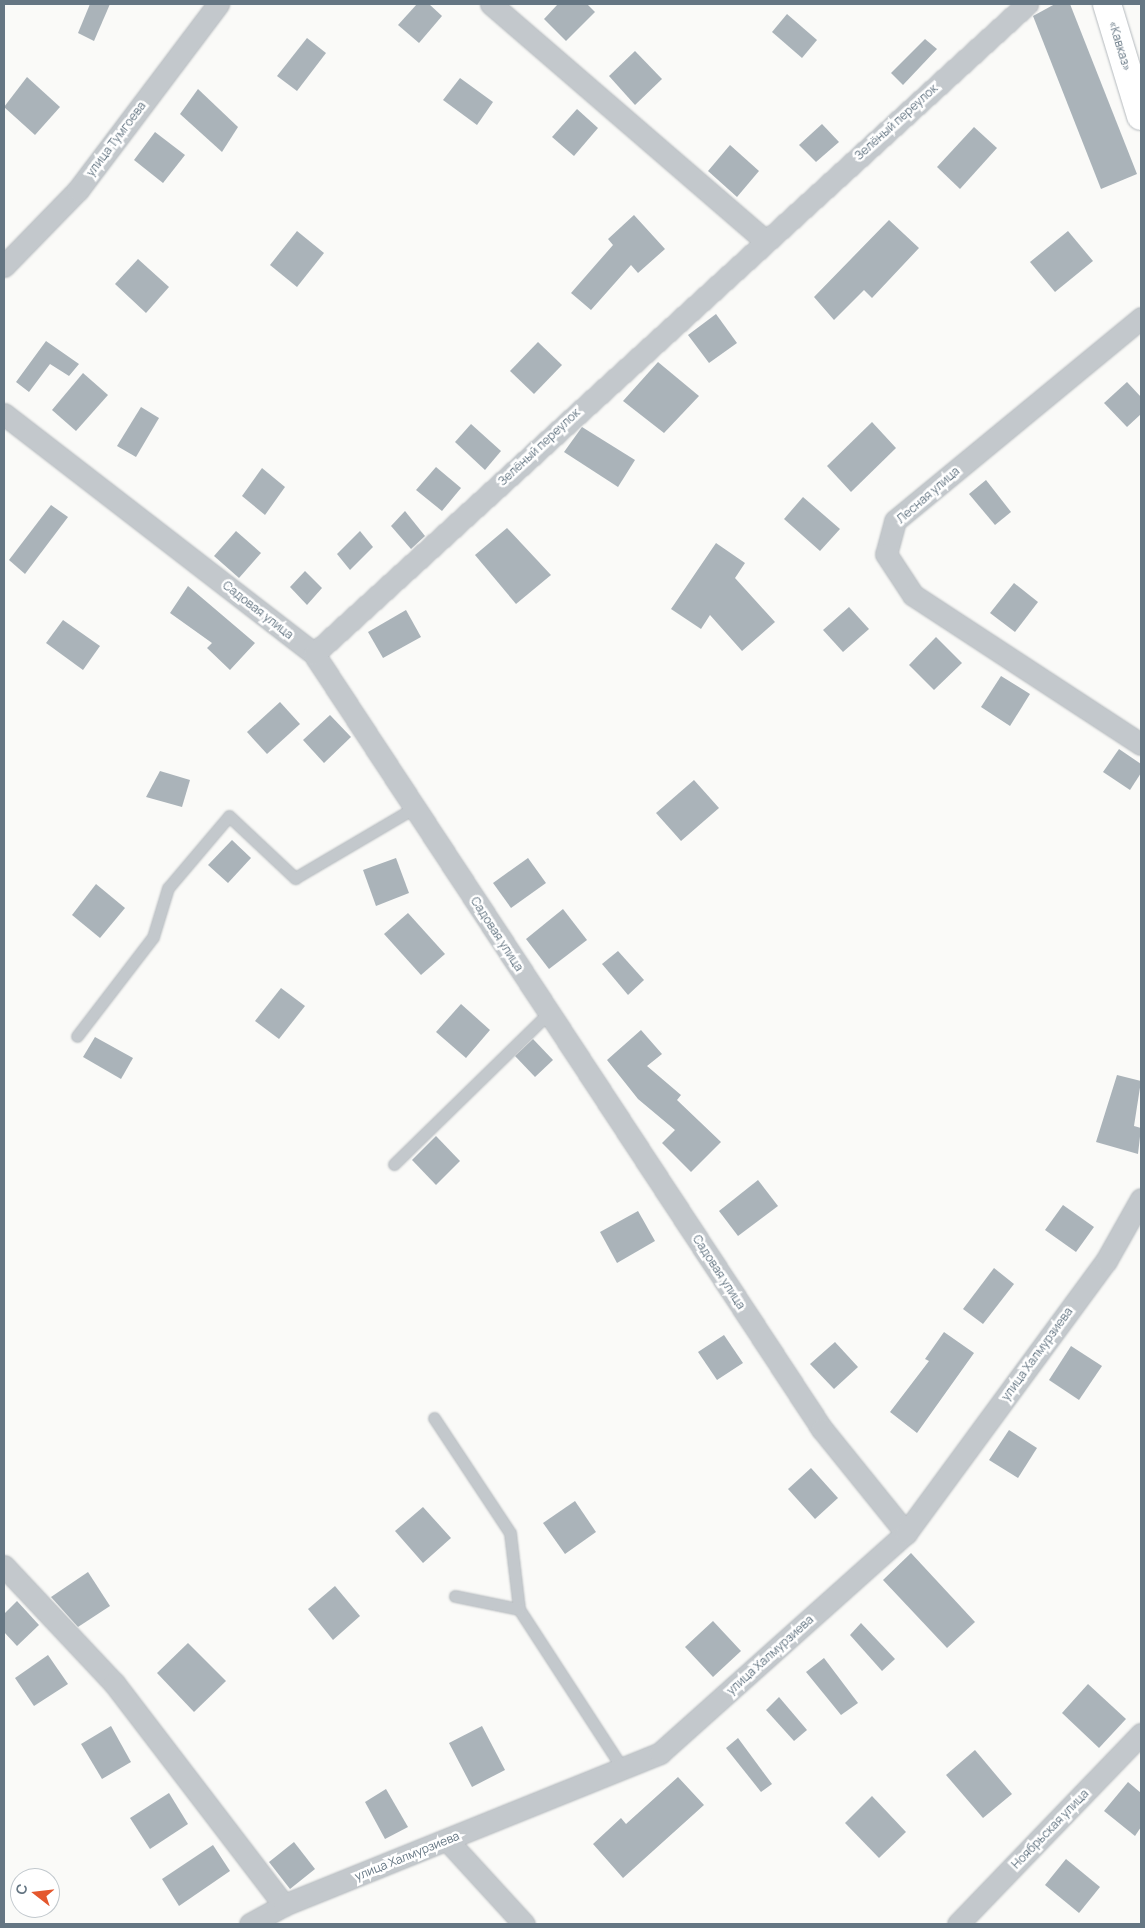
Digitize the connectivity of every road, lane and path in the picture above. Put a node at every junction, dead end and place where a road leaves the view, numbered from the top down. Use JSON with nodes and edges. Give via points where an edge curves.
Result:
{"nodes":[{"id":1,"x":218,"y":4,"type":"edge"},
{"id":2,"x":491,"y":4,"type":"edge"},
{"id":3,"x":1027,"y":4,"type":"edge"},
{"id":4,"x":1107,"y":4,"type":"edge"},
{"id":5,"x":1141,"y":116,"type":"edge"},
{"id":6,"x":764,"y":240,"type":"junction"},
{"id":7,"x":4,"y":266,"type":"edge"},
{"id":8,"x":1141,"y":318,"type":"edge"},
{"id":9,"x":4,"y":414,"type":"edge"},
{"id":10,"x":314,"y":654,"type":"junction"},
{"id":11,"x":1141,"y":744,"type":"edge"},
{"id":12,"x":414,"y":808,"type":"junction"},
{"id":13,"x":549,"y":1013,"type":"junction"},
{"id":14,"x":77,"y":1036,"type":"dead end"},
{"id":15,"x":394,"y":1164,"type":"dead end"},
{"id":16,"x":1141,"y":1199,"type":"edge"},
{"id":17,"x":434,"y":1418,"type":"dead end"},
{"id":18,"x":906,"y":1532,"type":"junction"},
{"id":19,"x":4,"y":1566,"type":"edge"},
{"id":20,"x":456,"y":1596,"type":"dead end"},
{"id":21,"x":519,"y":1609,"type":"junction"},
{"id":22,"x":1141,"y":1734,"type":"edge"},
{"id":23,"x":623,"y":1769,"type":"junction"},
{"id":24,"x":447,"y":1840,"type":"junction"},
{"id":25,"x":284,"y":1905,"type":"junction"},
{"id":26,"x":250,"y":1924,"type":"edge"},
{"id":27,"x":524,"y":1924,"type":"edge"},
{"id":28,"x":958,"y":1924,"type":"edge"}],
"edges":[{"from":1,"to":7,"type":"street","name":"улица Тумгоева","via":[[78,190]]},
{"from":2,"to":6,"type":"street"},
{"from":3,"to":6,"type":"street","name":"Зелёный переулок"},
{"from":4,"to":5,"type":"highway","name":"«Кавказ»"},
{"from":6,"to":10,"type":"street","name":"Зелёный переулок"},
{"from":8,"to":11,"type":"street","name":"Лесная улица","via":[[896,521],[886,554],[913,596]]},
{"from":9,"to":10,"type":"street","name":"Садовая улица"},
{"from":10,"to":12,"type":"street","name":"Садовая улица"},
{"from":12,"to":13,"type":"street","name":"Садовая улица"},
{"from":12,"to":14,"type":"lane","via":[[295,878],[229,816],[168,888],[153,938]]},
{"from":13,"to":15,"type":"lane"},
{"from":13,"to":18,"type":"street","name":"Садовая улица","via":[[822,1429]]},
{"from":16,"to":18,"type":"street","name":"улица Халмурзиева","via":[[1106,1261]]},
{"from":17,"to":21,"type":"lane","via":[[510,1533]]},
{"from":18,"to":23,"type":"street","name":"улица Халмурзиева","via":[[660,1753]]},
{"from":19,"to":25,"type":"street","via":[[114,1683]]},
{"from":20,"to":21,"type":"lane"},
{"from":21,"to":23,"type":"lane"},
{"from":22,"to":28,"type":"street","name":"Ноябрьская улица"},
{"from":23,"to":24,"type":"street","name":"улица Халмурзиева"},
{"from":24,"to":25,"type":"street","name":"улица Халмурзиева"},
{"from":24,"to":27,"type":"street"},
{"from":25,"to":26,"type":"street","name":"улица Халмурзиева"}]}
